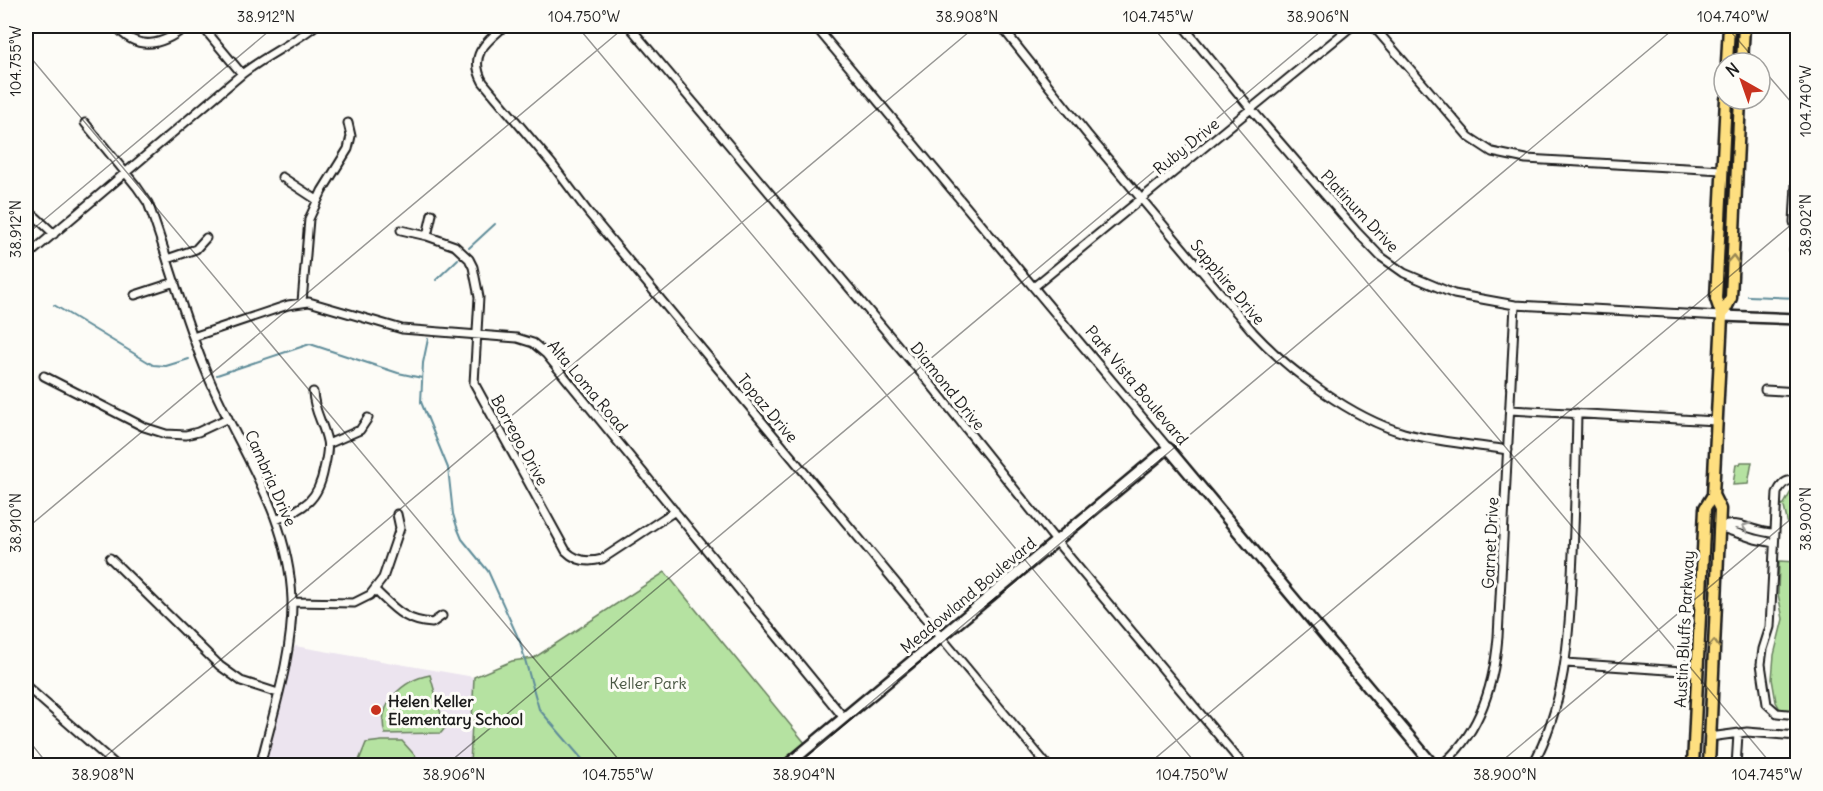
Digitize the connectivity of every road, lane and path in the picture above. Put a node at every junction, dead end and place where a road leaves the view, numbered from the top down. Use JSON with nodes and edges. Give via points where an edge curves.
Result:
{"nodes":[{"id":1,"x":116,"y":26,"type":"edge"},
{"id":2,"x":187,"y":26,"type":"edge"},
{"id":3,"x":202,"y":26,"type":"edge"},
{"id":4,"x":315,"y":26,"type":"edge"},
{"id":5,"x":505,"y":26,"type":"edge"},
{"id":6,"x":629,"y":26,"type":"edge"},
{"id":7,"x":815,"y":26,"type":"edge"},
{"id":8,"x":1000,"y":26,"type":"edge"},
{"id":9,"x":1183,"y":26,"type":"edge"},
{"id":10,"x":1352,"y":26,"type":"edge"},
{"id":11,"x":1373,"y":26,"type":"edge"},
{"id":12,"x":1729,"y":26,"type":"edge"},
{"id":13,"x":1744,"y":26,"type":"edge"},
{"id":14,"x":1728,"y":51,"type":"edge"},
{"id":15,"x":1743,"y":51,"type":"edge"},
{"id":16,"x":243,"y":74,"type":"junction"},
{"id":17,"x":1252,"y":110,"type":"junction"},
{"id":18,"x":1725,"y":111,"type":"edge"},
{"id":19,"x":1739,"y":111,"type":"edge"},
{"id":20,"x":85,"y":123,"type":"dead end"},
{"id":21,"x":348,"y":123,"type":"dead end"},
{"id":22,"x":1797,"y":147,"type":"edge"},
{"id":23,"x":1722,"y":170,"type":"junction"},
{"id":24,"x":126,"y":172,"type":"junction"},
{"id":25,"x":282,"y":177,"type":"dead end"},
{"id":26,"x":317,"y":200,"type":"junction"},
{"id":27,"x":1142,"y":200,"type":"junction"},
{"id":28,"x":26,"y":210,"type":"edge"},
{"id":29,"x":432,"y":214,"type":"dead end"},
{"id":30,"x":401,"y":230,"type":"dead end"},
{"id":31,"x":54,"y":234,"type":"junction"},
{"id":32,"x":427,"y":236,"type":"junction"},
{"id":33,"x":1797,"y":236,"type":"edge"},
{"id":34,"x":206,"y":238,"type":"dead end"},
{"id":35,"x":26,"y":257,"type":"edge"},
{"id":36,"x":167,"y":259,"type":"junction"},
{"id":37,"x":175,"y":282,"type":"junction"},
{"id":38,"x":1035,"y":286,"type":"junction"},
{"id":39,"x":135,"y":295,"type":"dead end"},
{"id":40,"x":303,"y":302,"type":"junction"},
{"id":41,"x":1515,"y":305,"type":"junction"},
{"id":42,"x":1722,"y":316,"type":"junction"},
{"id":43,"x":1797,"y":319,"type":"edge"},
{"id":44,"x":478,"y":334,"type":"junction"},
{"id":45,"x":193,"y":337,"type":"junction"},
{"id":46,"x":44,"y":376,"type":"dead end"},
{"id":47,"x":1765,"y":390,"type":"dead end"},
{"id":48,"x":313,"y":392,"type":"dead end"},
{"id":49,"x":1797,"y":392,"type":"edge"},
{"id":50,"x":102,"y":393,"type":"dead end"},
{"id":51,"x":98,"y":403,"type":"junction"},
{"id":52,"x":1510,"y":410,"type":"junction"},
{"id":53,"x":1577,"y":413,"type":"junction"},
{"id":54,"x":228,"y":418,"type":"junction"},
{"id":55,"x":368,"y":418,"type":"dead end"},
{"id":56,"x":1717,"y":421,"type":"junction"},
{"id":57,"x":328,"y":444,"type":"junction"},
{"id":58,"x":1168,"y":448,"type":"junction"},
{"id":59,"x":1508,"y":450,"type":"junction"},
{"id":60,"x":1797,"y":481,"type":"edge"},
{"id":61,"x":1713,"y":495,"type":"junction"},
{"id":62,"x":675,"y":511,"type":"junction"},
{"id":63,"x":398,"y":514,"type":"dead end"},
{"id":64,"x":276,"y":520,"type":"junction"},
{"id":65,"x":1719,"y":527,"type":"junction"},
{"id":66,"x":1774,"y":533,"type":"junction"},
{"id":67,"x":1056,"y":541,"type":"junction"},
{"id":68,"x":1774,"y":543,"type":"junction"},
{"id":69,"x":110,"y":558,"type":"dead end"},
{"id":70,"x":376,"y":591,"type":"junction"},
{"id":71,"x":292,"y":602,"type":"junction"},
{"id":72,"x":442,"y":616,"type":"dead end"},
{"id":73,"x":941,"y":637,"type":"junction"},
{"id":74,"x":1566,"y":663,"type":"junction"},
{"id":75,"x":1697,"y":672,"type":"junction"},
{"id":76,"x":26,"y":686,"type":"edge"},
{"id":77,"x":1712,"y":691,"type":"junction"},
{"id":78,"x":278,"y":693,"type":"junction"},
{"id":79,"x":1797,"y":715,"type":"edge"},
{"id":80,"x":844,"y":718,"type":"junction"},
{"id":81,"x":1738,"y":734,"type":"junction"},
{"id":82,"x":1797,"y":736,"type":"edge"},
{"id":83,"x":1710,"y":737,"type":"junction"},
{"id":84,"x":117,"y":765,"type":"edge"},
{"id":85,"x":260,"y":765,"type":"edge"},
{"id":86,"x":786,"y":765,"type":"edge"},
{"id":87,"x":1048,"y":765,"type":"edge"},
{"id":88,"x":1244,"y":765,"type":"edge"},
{"id":89,"x":1434,"y":765,"type":"edge"},
{"id":90,"x":1440,"y":765,"type":"edge"},
{"id":91,"x":1532,"y":765,"type":"edge"},
{"id":92,"x":1693,"y":765,"type":"edge"},
{"id":93,"x":1709,"y":765,"type":"edge"},
{"id":94,"x":1736,"y":765,"type":"edge"}],
"edges":[{"from":1,"to":2,"type":"street","via":[[127,36],[152,43],[168,40]]},
{"from":3,"to":16,"type":"street"},
{"from":4,"to":16,"type":"street"},
{"from":5,"to":73,"type":"street","name":"Topaz Drive","via":[[481,49],[476,62],[487,87]]},
{"from":6,"to":67,"type":"street","name":"Diamond Drive","via":[[932,386]]},
{"from":7,"to":38,"type":"street","name":"Park Vista Boulevard"},
{"from":8,"to":27,"type":"street","name":"Sapphire Drive"},
{"from":9,"to":17,"type":"street","name":"Platinum Drive"},
{"from":10,"to":17,"type":"street","name":"Ruby Drive"},
{"from":11,"to":23,"type":"street","via":[[1469,137],[1492,152],[1526,159]]},
{"from":12,"to":14,"type":"main road"},
{"from":13,"to":15,"type":"main road"},
{"from":16,"to":24,"type":"street"},
{"from":17,"to":27,"type":"street","name":"Ruby Drive"},
{"from":17,"to":41,"type":"street","name":"Platinum Drive","via":[[1388,262],[1444,291]]},
{"from":18,"to":23,"type":"main road","name":"Austin Bluffs Parkway"},
{"from":42,"to":19,"type":"main road","name":"Austin Bluffs Parkway","one_way":true,"via":[[1731,298]]},
{"from":20,"to":24,"type":"street","name":"Cambria Drive"},
{"from":21,"to":26,"type":"street","via":[[348,149]]},
{"from":22,"to":33,"type":"street"},
{"from":23,"to":42,"type":"main road","name":"Austin Bluffs Parkway","via":[[1716,299]]},
{"from":24,"to":31,"type":"street"},
{"from":24,"to":36,"type":"street","name":"Cambria Drive","via":[[148,203]]},
{"from":25,"to":26,"type":"street"},
{"from":26,"to":40,"type":"street","via":[[308,228]]},
{"from":27,"to":38,"type":"street","name":"Ruby Drive"},
{"from":27,"to":59,"type":"street","name":"Sapphire Drive","via":[[1252,333],[1314,385],[1375,422],[1403,433]]},
{"from":28,"to":31,"type":"street"},
{"from":29,"to":32,"type":"street"},
{"from":30,"to":32,"type":"street","name":"Borrego Drive"},
{"from":31,"to":35,"type":"street"},
{"from":32,"to":44,"type":"street","name":"Borrego Drive","via":[[455,246],[469,259],[479,297]]},
{"from":34,"to":36,"type":"street","via":[[195,249]]},
{"from":36,"to":37,"type":"street","name":"Cambria Drive"},
{"from":37,"to":39,"type":"street"},
{"from":37,"to":45,"type":"street","name":"Cambria Drive"},
{"from":38,"to":58,"type":"street","name":"Park Vista Boulevard"},
{"from":40,"to":44,"type":"street","name":"Alta Loma Road","via":[[402,329]]},
{"from":40,"to":45,"type":"street","name":"Alta Loma Road"},
{"from":41,"to":42,"type":"street","name":"Platinum Drive"},
{"from":41,"to":52,"type":"street","name":"Garnet Drive"},
{"from":42,"to":43,"type":"street"},
{"from":42,"to":56,"type":"main road","name":"Austin Bluffs Parkway"},
{"from":44,"to":62,"type":"street","name":"Alta Loma Road","via":[[517,338],[540,348]]},
{"from":44,"to":62,"type":"street","name":"Borrego Drive","via":[[474,383],[571,556],[586,562],[602,559]]},
{"from":45,"to":54,"type":"street","name":"Cambria Drive"},
{"from":46,"to":51,"type":"street"},
{"from":47,"to":49,"type":"street"},
{"from":48,"to":57,"type":"street"},
{"from":50,"to":51,"type":"street"},
{"from":51,"to":54,"type":"street","via":[[166,435],[198,432]]},
{"from":52,"to":53,"type":"street"},
{"from":52,"to":59,"type":"street","name":"Garnet Drive"},
{"from":53,"to":56,"type":"street"},
{"from":53,"to":74,"type":"street"},
{"from":54,"to":64,"type":"street","name":"Cambria Drive"},
{"from":55,"to":57,"type":"street","via":[[360,430]]},
{"from":56,"to":61,"type":"main road","name":"Austin Bluffs Parkway"},
{"from":57,"to":64,"type":"street","via":[[315,495],[299,510]]},
{"from":58,"to":67,"type":"street","name":"Meadowland Boulevard"},
{"from":58,"to":89,"type":"street","name":"Park Vista Boulevard"},
{"from":59,"to":90,"type":"street","name":"Garnet Drive","via":[[1494,675],[1472,727]]},
{"from":60,"to":66,"type":"street","via":[[1788,480],[1779,487]]},
{"from":61,"to":65,"type":"main road","name":"Austin Bluffs Parkway","via":[[1720,509]]},
{"from":61,"to":75,"type":"main road","name":"Austin Bluffs Parkway","via":[[1705,508]]},
{"from":62,"to":80,"type":"street","name":"Alta Loma Road"},
{"from":63,"to":70,"type":"street","via":[[400,528]]},
{"from":64,"to":71,"type":"street","name":"Cambria Drive","via":[[288,561]]},
{"from":66,"to":65,"type":"street","one_way":true,"via":[[1735,524]]},
{"from":65,"to":68,"type":"street"},
{"from":77,"to":65,"type":"main road","name":"Austin Bluffs Parkway","one_way":true},
{"from":66,"to":68,"type":"street"},
{"from":67,"to":73,"type":"street","name":"Meadowland Boulevard"},
{"from":67,"to":88,"type":"street","name":"Diamond Drive"},
{"from":68,"to":79,"type":"street","via":[[1770,627],[1761,656],[1762,675],[1767,704],[1777,712]]},
{"from":69,"to":78,"type":"street","via":[[220,666],[241,681]]},
{"from":70,"to":71,"type":"street","via":[[354,603]]},
{"from":70,"to":72,"type":"street","via":[[411,620],[432,623]]},
{"from":71,"to":78,"type":"street","name":"Cambria Drive"},
{"from":73,"to":80,"type":"street","name":"Meadowland Boulevard"},
{"from":73,"to":87,"type":"street","name":"Topaz Drive"},
{"from":74,"to":75,"type":"street"},
{"from":74,"to":91,"type":"street","via":[[1552,721]]},
{"from":75,"to":77,"type":"main road","via":[[1704,676]]},
{"from":75,"to":92,"type":"main road","name":"Austin Bluffs Parkway"},
{"from":76,"to":84,"type":"street"},
{"from":77,"to":83,"type":"main road","name":"Austin Bluffs Parkway"},
{"from":78,"to":85,"type":"street","name":"Cambria Drive"},
{"from":80,"to":86,"type":"street","name":"Meadowland Boulevard"},
{"from":81,"to":82,"type":"street"},
{"from":81,"to":83,"type":"street"},
{"from":81,"to":94,"type":"street"},
{"from":83,"to":93,"type":"main road","name":"Austin Bluffs Parkway"}]}
